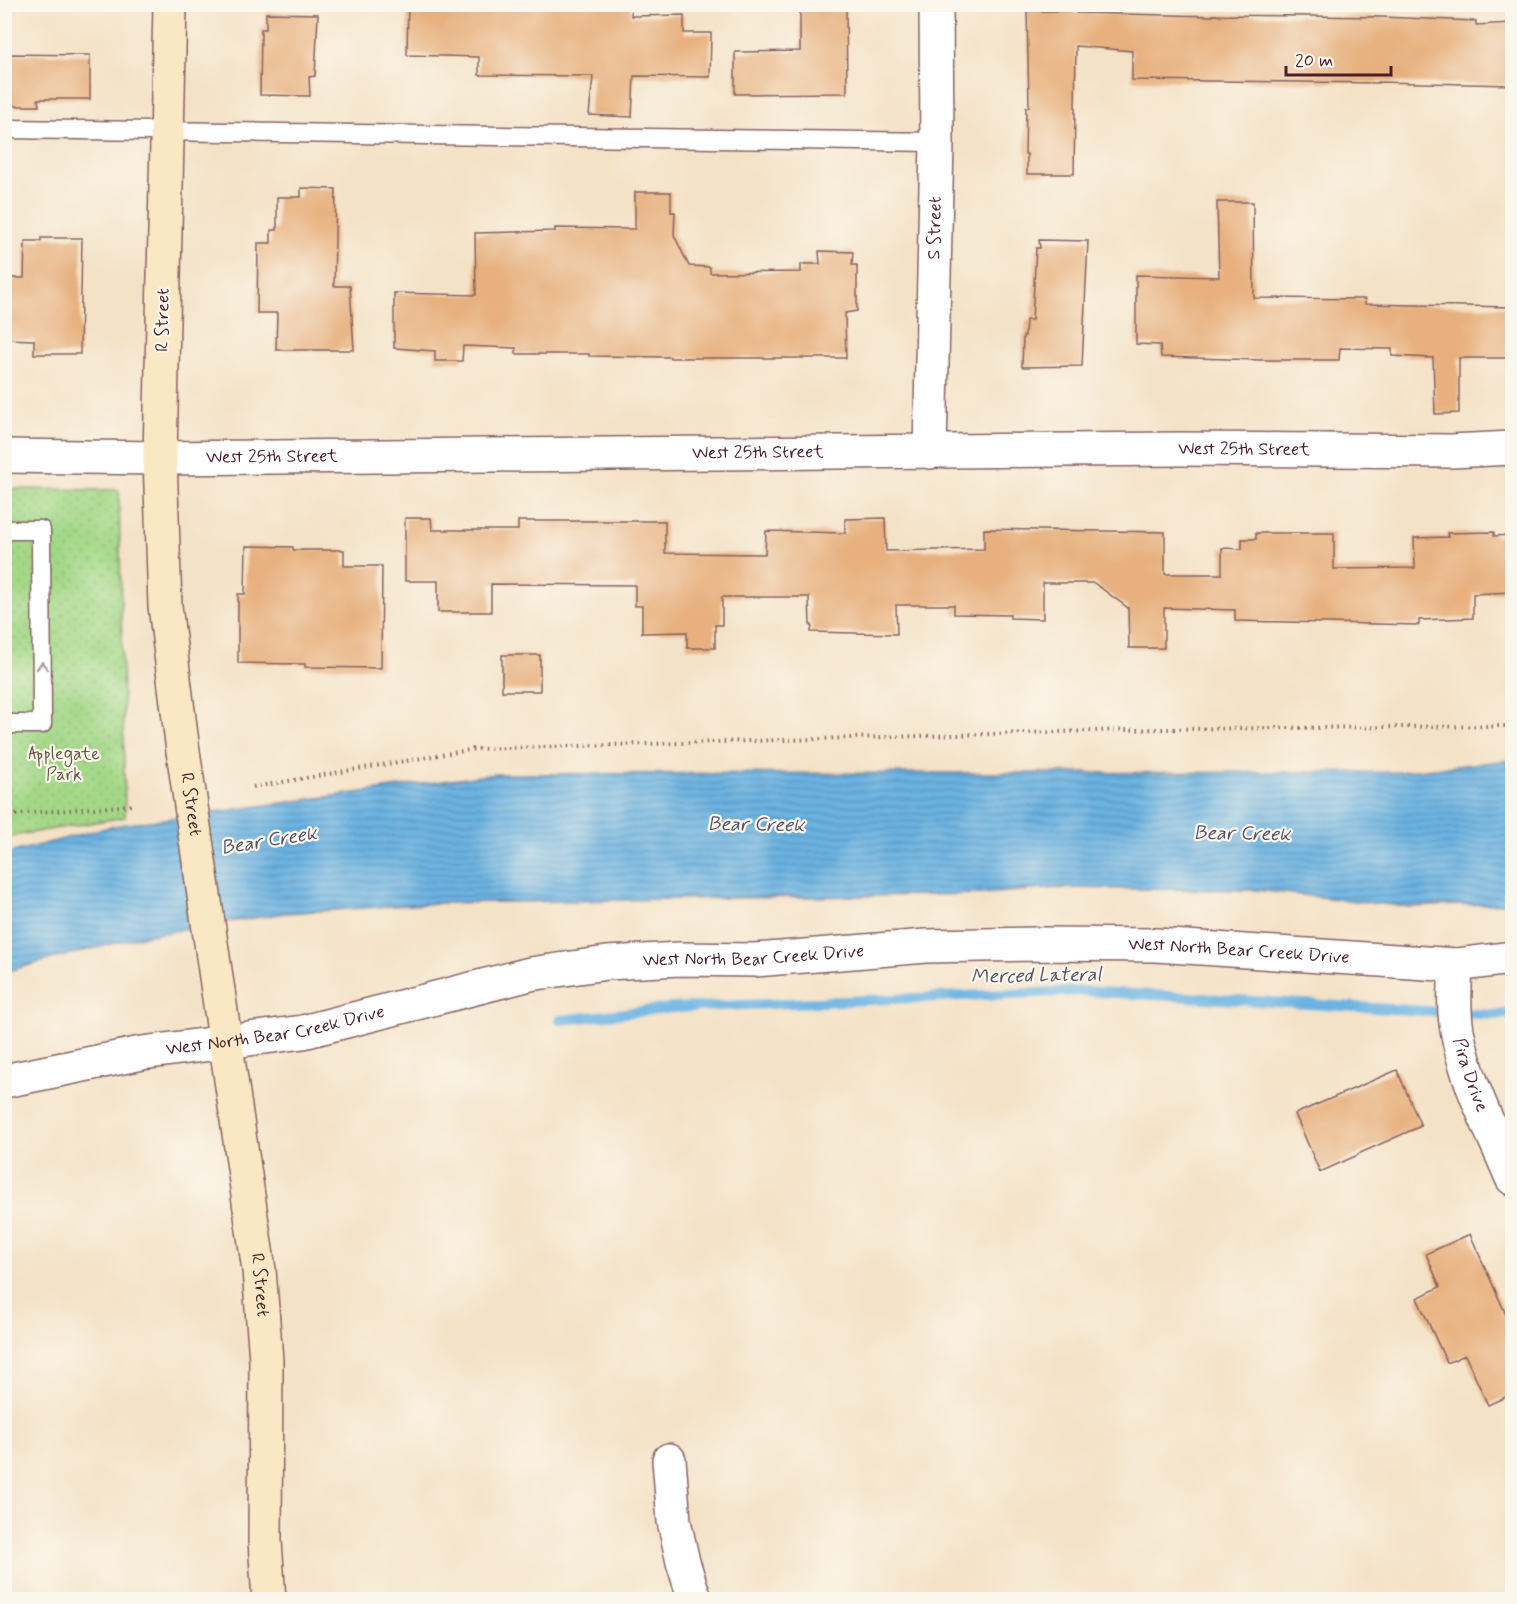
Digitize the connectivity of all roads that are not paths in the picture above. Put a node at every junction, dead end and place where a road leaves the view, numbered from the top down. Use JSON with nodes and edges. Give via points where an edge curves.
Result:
{"nodes":[{"id":1,"x":170,"y":4,"type":"edge"},
{"id":2,"x":936,"y":4,"type":"edge"},
{"id":3,"x":4,"y":129,"type":"edge"},
{"id":4,"x":168,"y":131,"type":"junction"},
{"id":5,"x":937,"y":142,"type":"junction"},
{"id":6,"x":1512,"y":448,"type":"edge"},
{"id":7,"x":930,"y":452,"type":"junction"},
{"id":8,"x":4,"y":456,"type":"edge"},
{"id":9,"x":160,"y":458,"type":"junction"},
{"id":10,"x":4,"y":531,"type":"edge"},
{"id":11,"x":4,"y":724,"type":"edge"},
{"id":12,"x":1512,"y":958,"type":"edge"},
{"id":13,"x":1455,"y":980,"type":"junction"},
{"id":14,"x":225,"y":1043,"type":"junction"},
{"id":15,"x":4,"y":1081,"type":"edge"},
{"id":16,"x":1512,"y":1178,"type":"edge"},
{"id":17,"x":669,"y":1460,"type":"dead end"},
{"id":18,"x":269,"y":1599,"type":"edge"},
{"id":19,"x":695,"y":1599,"type":"edge"}],
"edges":[{"from":1,"to":4,"type":"street","name":"R Street"},
{"from":2,"to":5,"type":"street","name":"S Street"},
{"from":3,"to":4,"type":"lane"},
{"from":4,"to":5,"type":"lane"},
{"from":4,"to":9,"type":"street","name":"R Street"},
{"from":5,"to":7,"type":"street","name":"S Street"},
{"from":6,"to":7,"type":"street","name":"West 25th Street"},
{"from":7,"to":9,"type":"street","name":"West 25th Street"},
{"from":8,"to":9,"type":"street","name":"West 25th Street"},
{"from":9,"to":14,"type":"street","name":"R Street","bridge":true,"via":[[165,606]]},
{"from":11,"to":10,"type":"lane","one_way":true,"via":[[42,724],[40,530]]},
{"from":12,"to":13,"type":"street","name":"West North Bear Creek Drive"},
{"from":13,"to":14,"type":"street","name":"West North Bear Creek Drive","via":[[1156,945],[926,946],[755,960],[607,963],[530,974],[303,1032]]},
{"from":13,"to":16,"type":"street","name":"Pira Drive","via":[[1457,1030],[1470,1079]]},
{"from":14,"to":15,"type":"street","name":"West North Bear Creek Drive","via":[[142,1053]]},
{"from":14,"to":18,"type":"street","name":"R Street","via":[[259,1270],[266,1360],[265,1541]]},
{"from":17,"to":19,"type":"street","via":[[674,1521]]}]}
